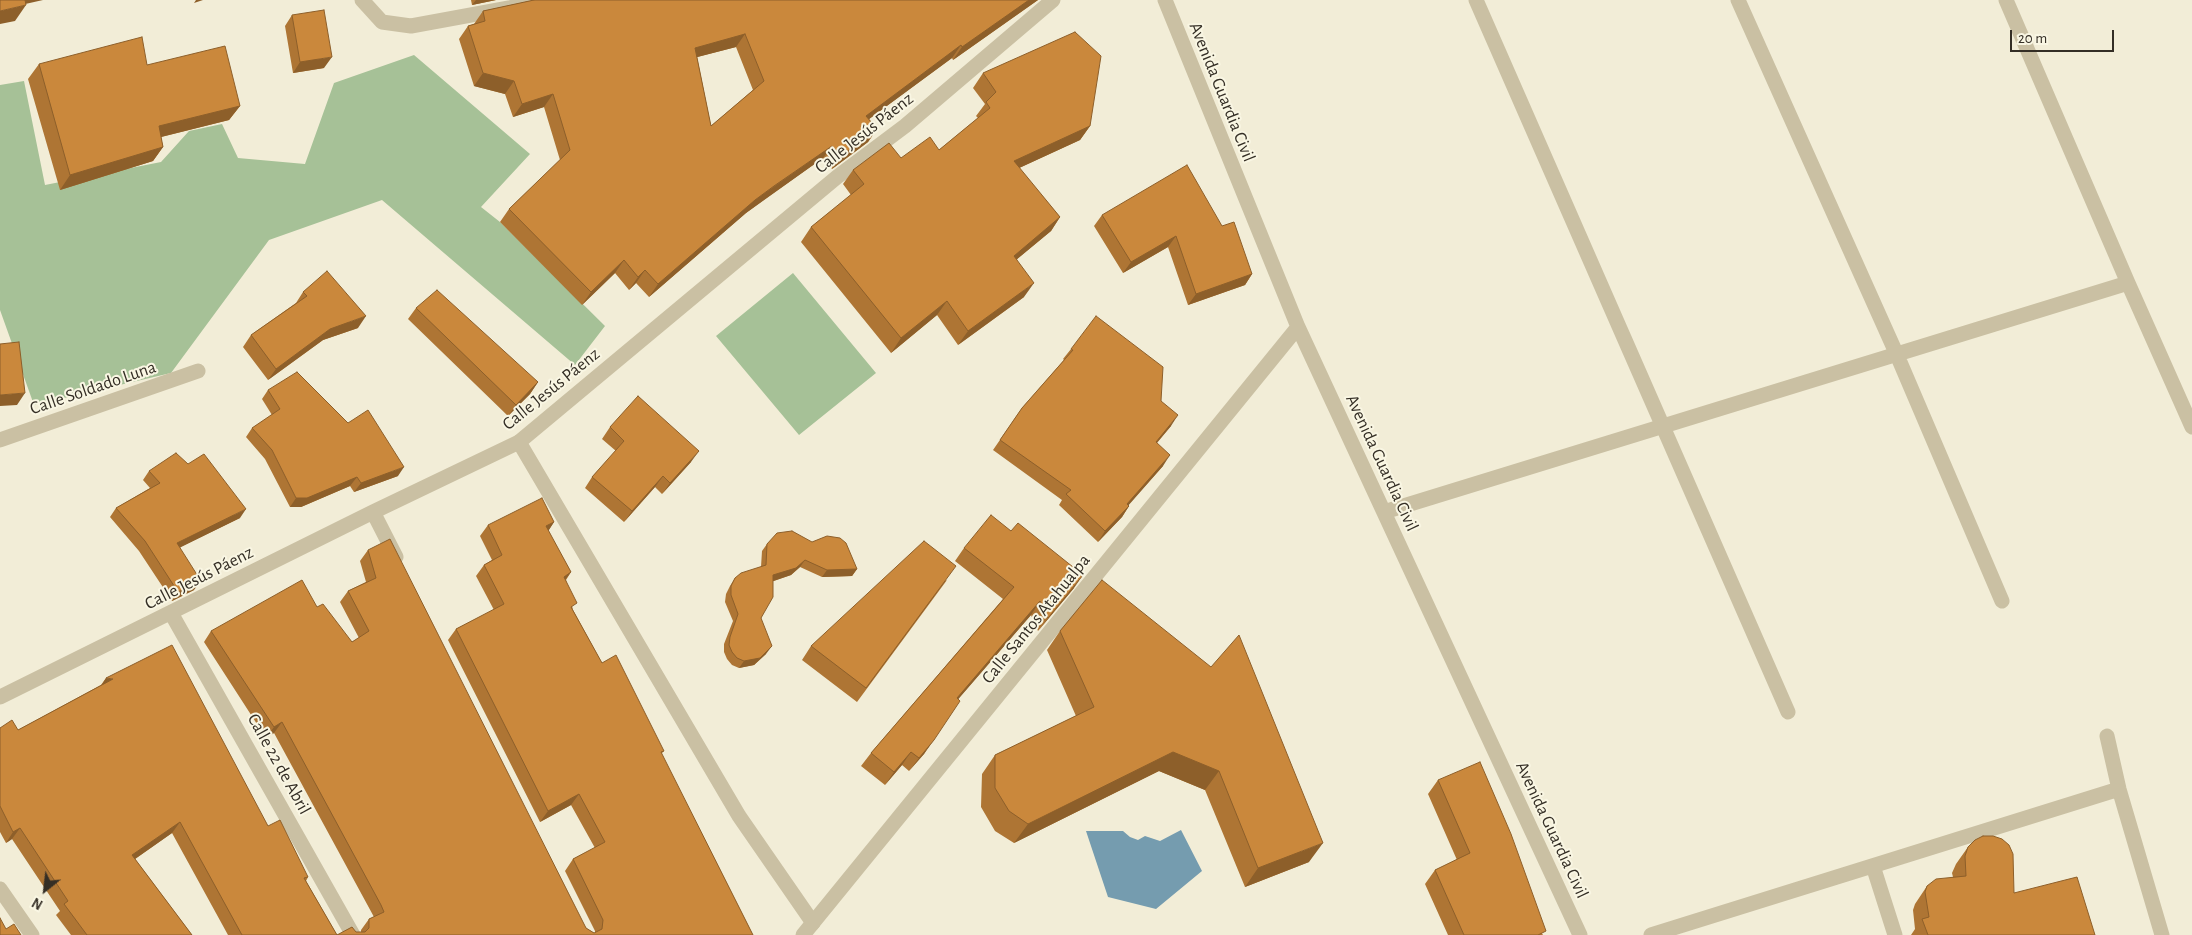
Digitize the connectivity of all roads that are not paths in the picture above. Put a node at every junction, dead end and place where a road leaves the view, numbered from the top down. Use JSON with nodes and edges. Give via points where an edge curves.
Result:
{"nodes":[{"id":1,"x":362,"y":0,"type":"edge"},
{"id":2,"x":541,"y":0,"type":"edge"},
{"id":3,"x":1053,"y":0,"type":"edge"},
{"id":4,"x":1165,"y":0,"type":"edge"},
{"id":5,"x":1476,"y":0,"type":"edge"},
{"id":6,"x":1738,"y":0,"type":"edge"},
{"id":7,"x":2006,"y":0,"type":"edge"},
{"id":8,"x":2128,"y":283,"type":"junction"},
{"id":9,"x":1298,"y":327,"type":"junction"},
{"id":10,"x":1897,"y":355,"type":"junction"},
{"id":11,"x":198,"y":371,"type":"dead end"},
{"id":12,"x":1663,"y":426,"type":"junction"},
{"id":13,"x":2192,"y":426,"type":"edge"},
{"id":14,"x":0,"y":440,"type":"edge"},
{"id":15,"x":519,"y":442,"type":"junction"},
{"id":16,"x":373,"y":512,"type":"junction"},
{"id":17,"x":1384,"y":512,"type":"junction"},
{"id":18,"x":404,"y":573,"type":"edge"},
{"id":19,"x":2002,"y":601,"type":"dead end"},
{"id":20,"x":171,"y":613,"type":"junction"},
{"id":21,"x":0,"y":696,"type":"edge"},
{"id":22,"x":1788,"y":712,"type":"dead end"},
{"id":23,"x":2107,"y":736,"type":"dead end"},
{"id":24,"x":2120,"y":789,"type":"junction"},
{"id":25,"x":1873,"y":866,"type":"junction"},
{"id":26,"x":0,"y":889,"type":"edge"},
{"id":27,"x":813,"y":923,"type":"junction"},
{"id":28,"x":32,"y":935,"type":"edge"},
{"id":29,"x":352,"y":935,"type":"edge"},
{"id":30,"x":803,"y":935,"type":"edge"},
{"id":31,"x":1580,"y":935,"type":"edge"},
{"id":32,"x":1651,"y":935,"type":"edge"},
{"id":33,"x":1895,"y":935,"type":"edge"},
{"id":34,"x":2162,"y":935,"type":"edge"}],
"edges":[{"from":1,"to":2,"type":"street","via":[[382,22],[411,26]]},
{"from":3,"to":15,"type":"street","name":"Calle Jesús Páenz","via":[[905,126],[837,177]]},
{"from":4,"to":9,"type":"street","name":"Avenida Guardia Civil"},
{"from":5,"to":12,"type":"street"},
{"from":6,"to":10,"type":"street"},
{"from":7,"to":8,"type":"street"},
{"from":8,"to":10,"type":"street"},
{"from":8,"to":13,"type":"street"},
{"from":9,"to":17,"type":"street","name":"Avenida Guardia Civil"},
{"from":9,"to":27,"type":"street","name":"Calle Santos Atahualpa"},
{"from":10,"to":12,"type":"street"},
{"from":10,"to":19,"type":"street"},
{"from":11,"to":14,"type":"street","name":"Calle Soldado Luna"},
{"from":12,"to":17,"type":"street"},
{"from":12,"to":22,"type":"street"},
{"from":15,"to":16,"type":"street","name":"Calle Jesús Páenz"},
{"from":15,"to":27,"type":"street","via":[[739,816]]},
{"from":16,"to":18,"type":"street"},
{"from":16,"to":20,"type":"street","name":"Calle Jesús Páenz"},
{"from":17,"to":31,"type":"street","name":"Avenida Guardia Civil"},
{"from":20,"to":21,"type":"street","name":"Calle Jesús Páenz"},
{"from":20,"to":29,"type":"street","name":"Calle 22 de Abril"},
{"from":23,"to":24,"type":"street"},
{"from":24,"to":25,"type":"street"},
{"from":24,"to":34,"type":"street"},
{"from":25,"to":32,"type":"street"},
{"from":25,"to":33,"type":"street"},
{"from":26,"to":28,"type":"street"},
{"from":27,"to":30,"type":"street","name":"Calle Santos Atahualpa"}]}
